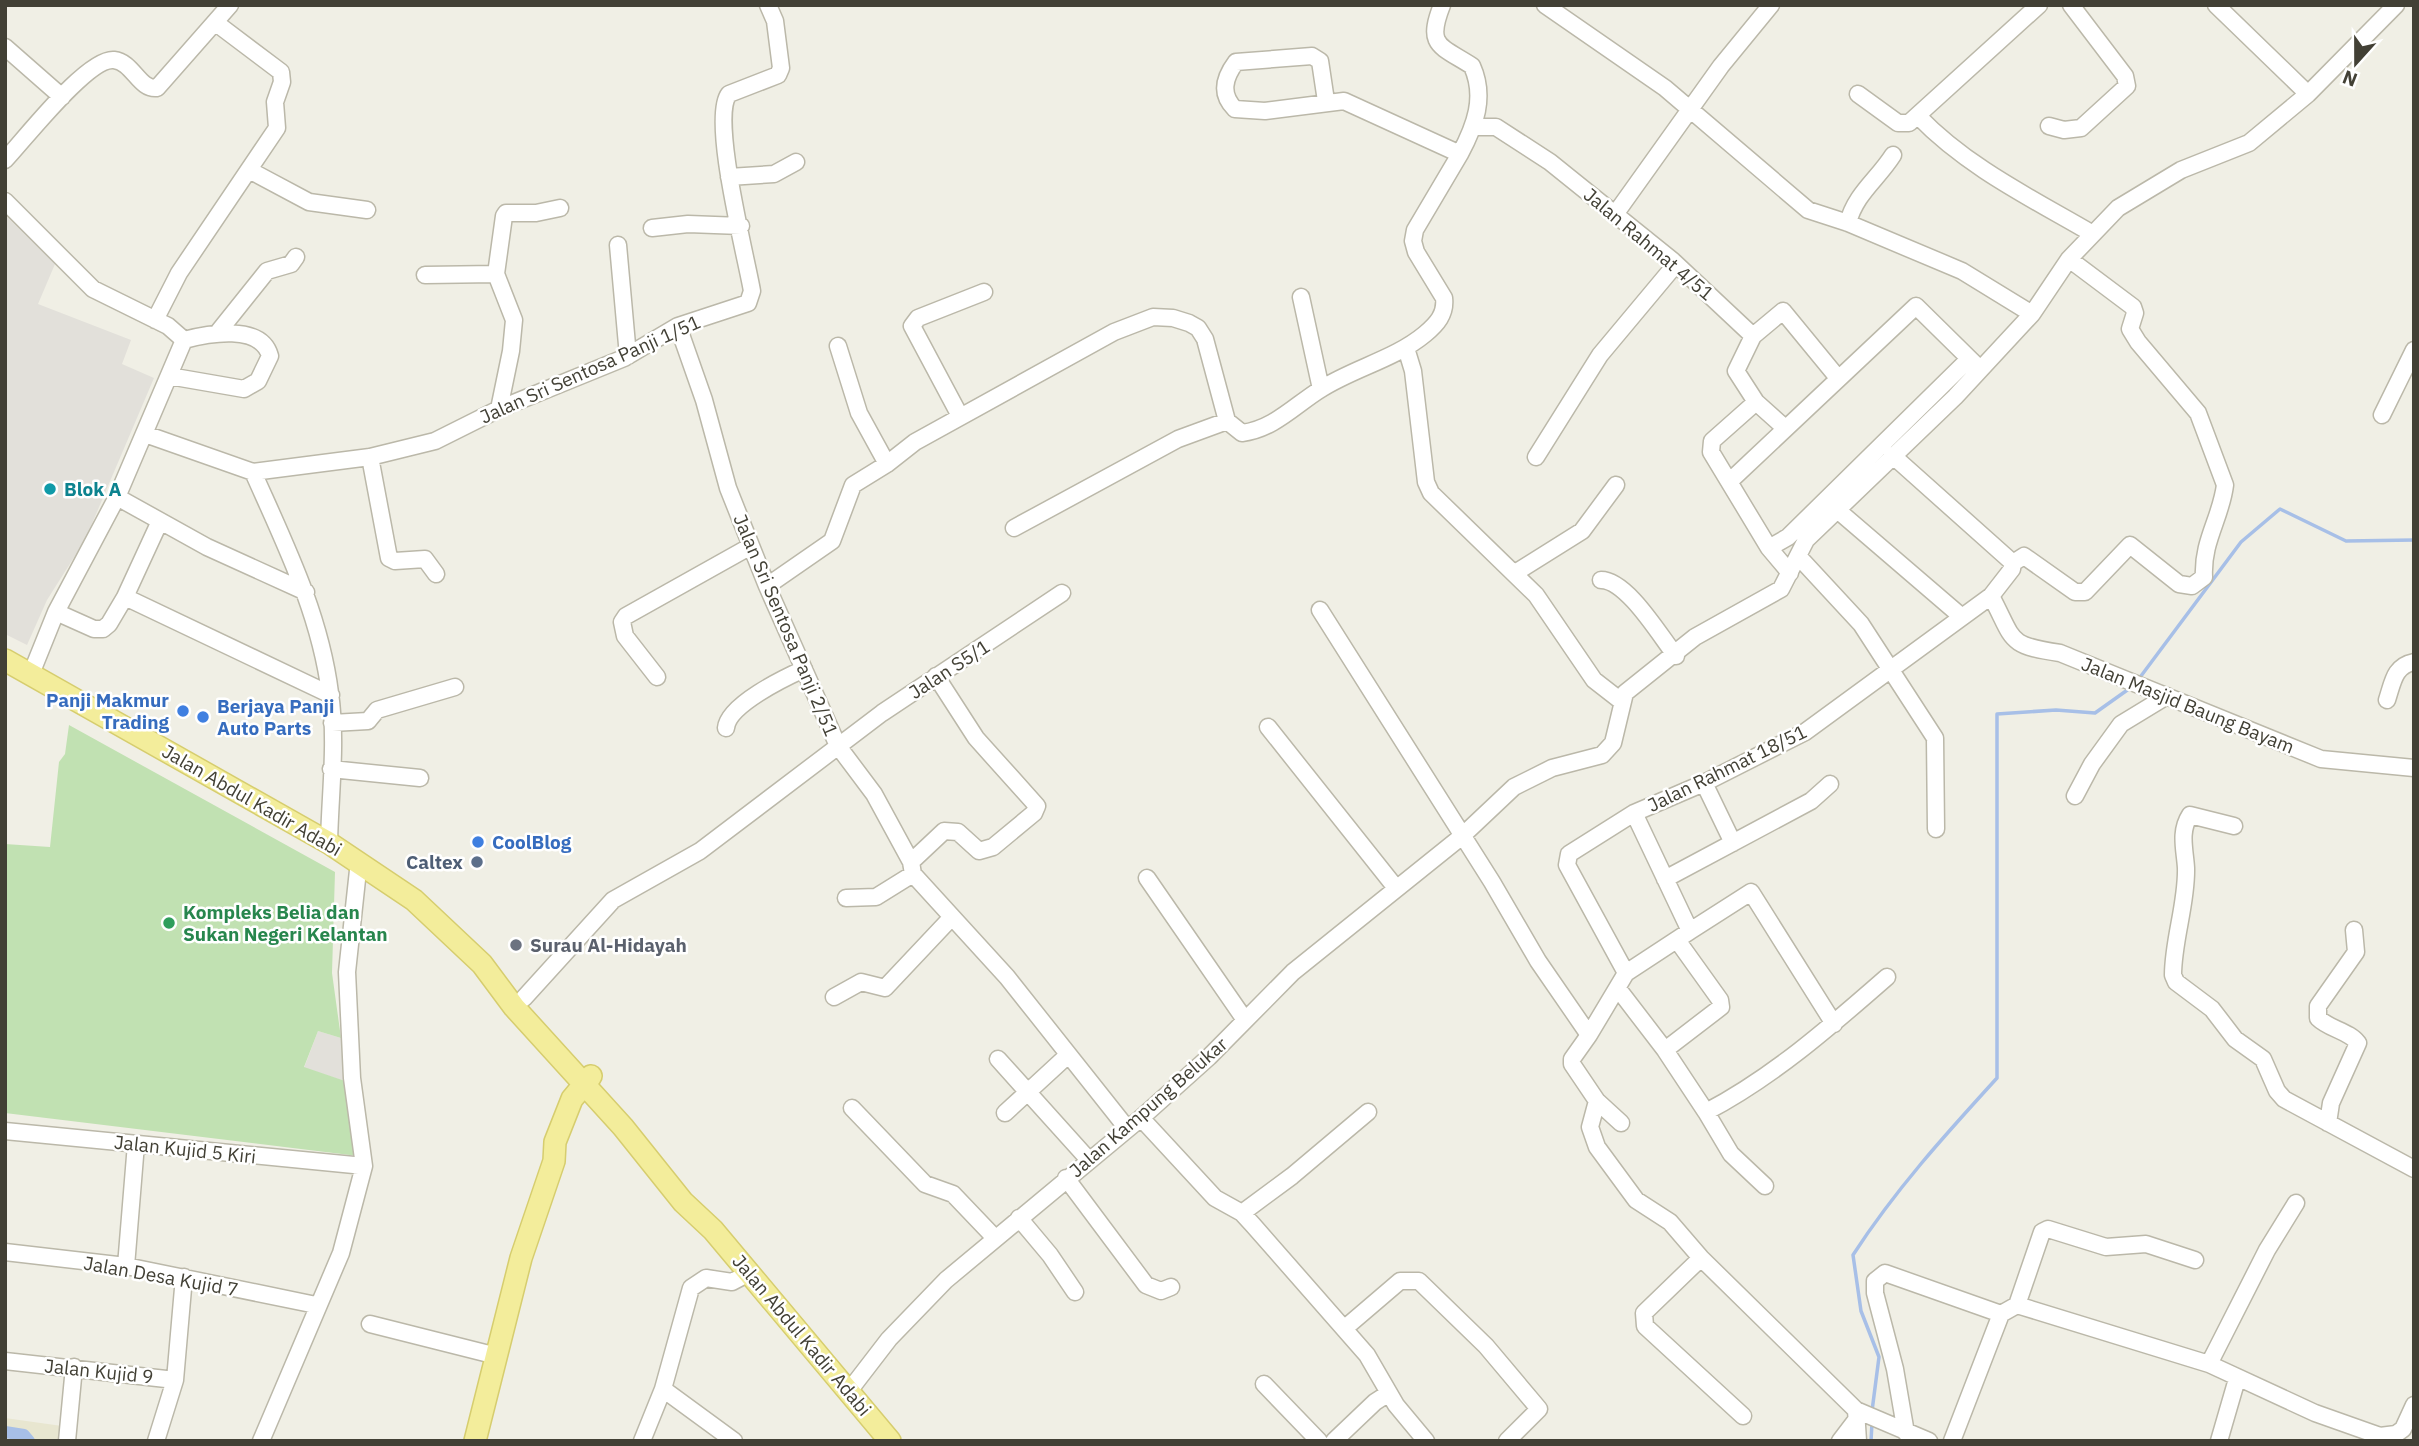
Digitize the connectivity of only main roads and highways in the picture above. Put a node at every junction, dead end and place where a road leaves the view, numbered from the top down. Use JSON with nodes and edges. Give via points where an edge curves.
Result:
{"nodes":[{"id":1,"x":5,"y":660,"type":"edge"},
{"id":2,"x":482,"y":964,"type":"junction"},
{"id":3,"x":591,"y":1082,"type":"junction"},
{"id":4,"x":475,"y":1441,"type":"edge"},
{"id":5,"x":890,"y":1441,"type":"edge"}],
"edges":[{"from":1,"to":2,"type":"main road","name":"Jalan Abdul Kadir Adabi","via":[[359,861],[428,912]]},
{"from":2,"to":3,"type":"main road","name":"Jalan Abdul Kadir Adabi","via":[[514,1007]]},
{"from":2,"to":3,"type":"main road","name":"Jalan Abdul Kadir Adabi","via":[[524,998]]},
{"from":3,"to":4,"type":"main road","via":[[572,1099],[555,1142],[554,1161],[521,1258]]},
{"from":3,"to":5,"type":"main road","name":"Jalan Abdul Kadir Adabi","via":[[693,1195],[713,1230]]}]}
